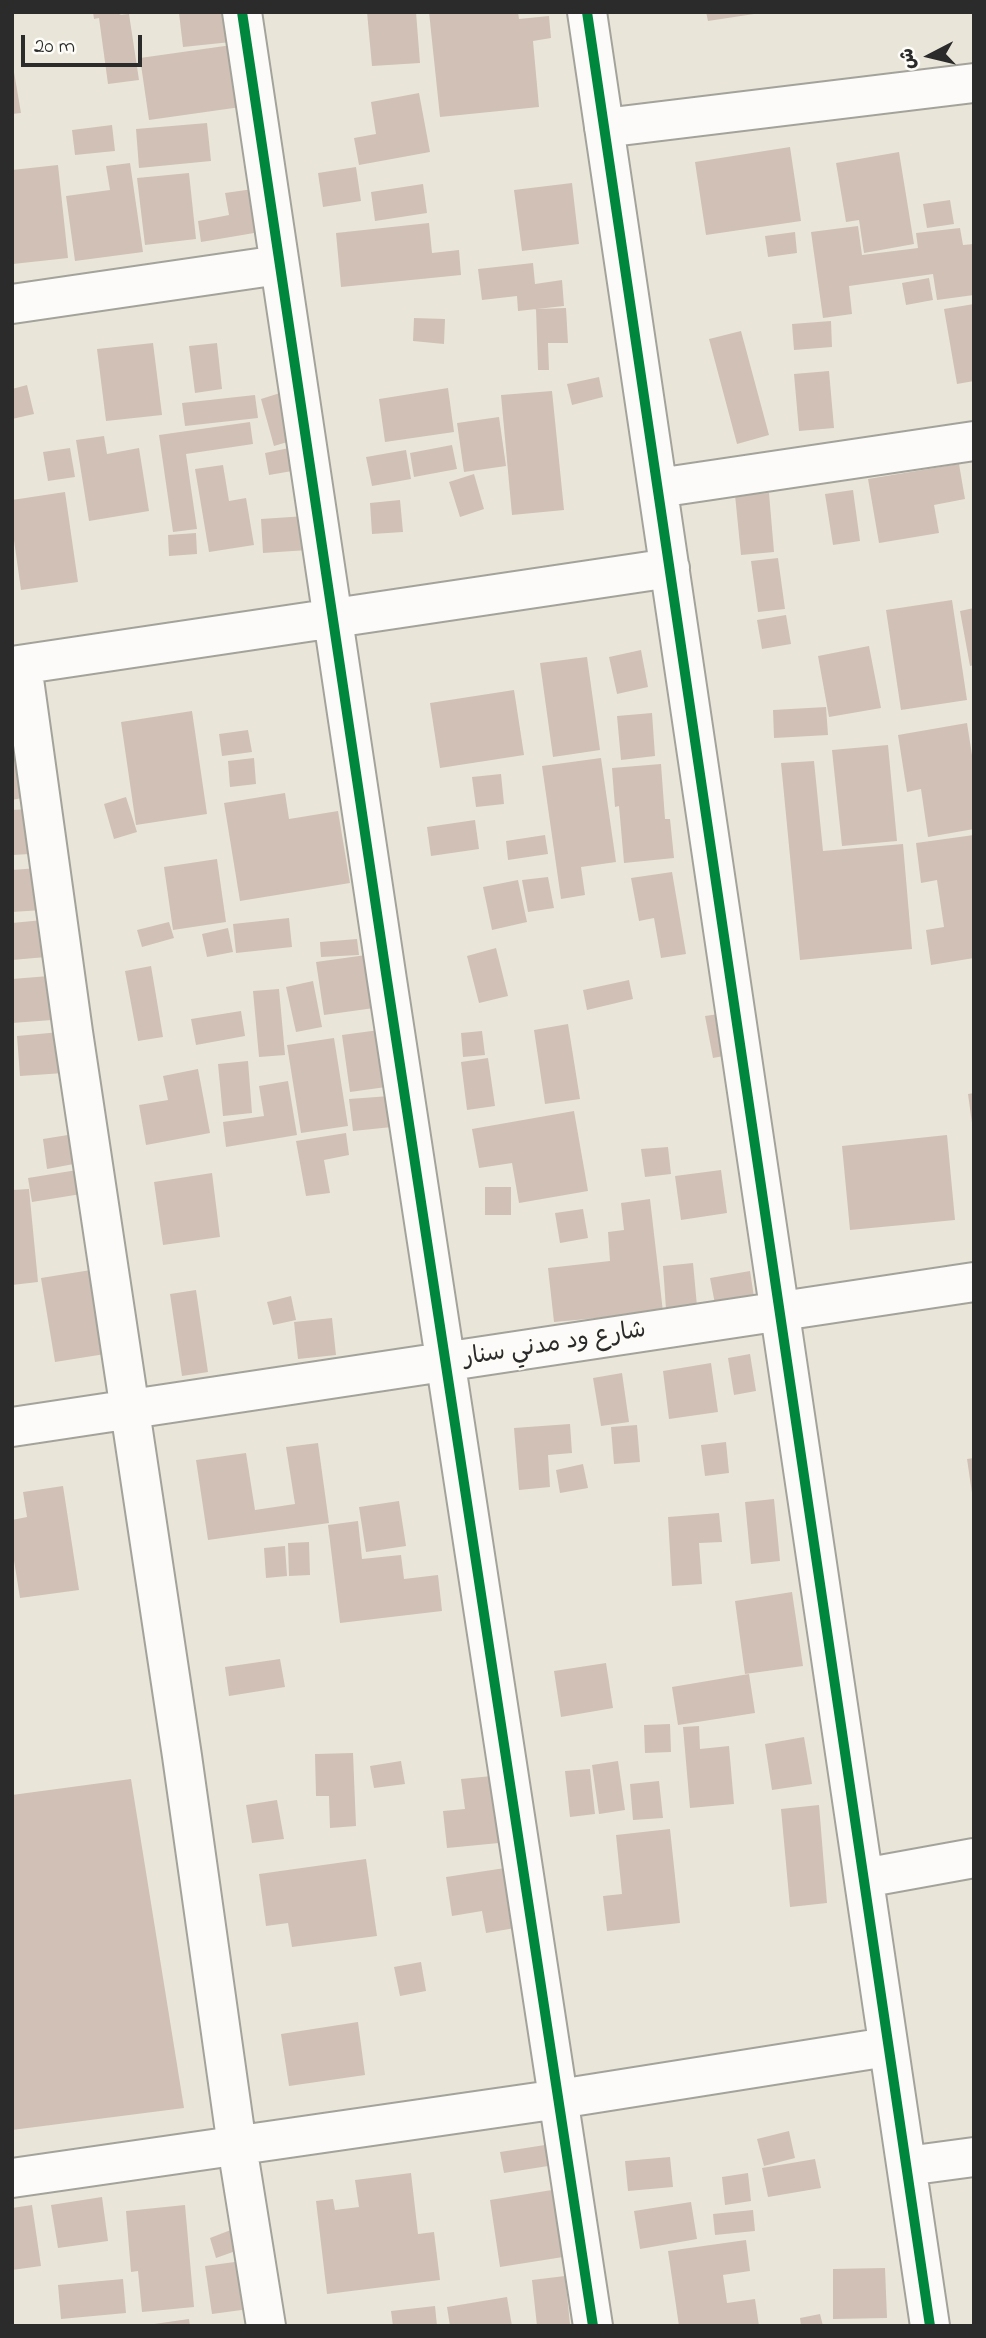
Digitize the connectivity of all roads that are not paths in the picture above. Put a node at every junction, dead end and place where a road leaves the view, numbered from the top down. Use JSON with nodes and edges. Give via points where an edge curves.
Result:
{"nodes":[{"id":1,"x":242,"y":12,"type":"edge"},
{"id":2,"x":587,"y":12,"type":"edge"},
{"id":3,"x":974,"y":83,"type":"edge"},
{"id":4,"x":604,"y":128,"type":"junction"},
{"id":5,"x":279,"y":265,"type":"junction"},
{"id":6,"x":12,"y":304,"type":"edge"},
{"id":7,"x":974,"y":441,"type":"edge"},
{"id":8,"x":658,"y":488,"type":"junction"},
{"id":9,"x":670,"y":568,"type":"junction"},
{"id":10,"x":334,"y":618,"type":"junction"},
{"id":11,"x":17,"y":666,"type":"edge"},
{"id":12,"x":974,"y":1282,"type":"edge"},
{"id":13,"x":780,"y":1312,"type":"junction"},
{"id":14,"x":447,"y":1362,"type":"junction"},
{"id":15,"x":131,"y":1409,"type":"junction"},
{"id":16,"x":12,"y":1427,"type":"edge"},
{"id":17,"x":974,"y":1858,"type":"edge"},
{"id":18,"x":864,"y":1878,"type":"junction"},
{"id":19,"x":887,"y":2047,"type":"junction"},
{"id":20,"x":559,"y":2099,"type":"junction"},
{"id":21,"x":237,"y":2146,"type":"junction"},
{"id":22,"x":974,"y":2157,"type":"edge"},
{"id":23,"x":907,"y":2166,"type":"junction"},
{"id":24,"x":12,"y":2178,"type":"edge"},
{"id":25,"x":266,"y":2326,"type":"edge"},
{"id":26,"x":593,"y":2326,"type":"edge"},
{"id":27,"x":930,"y":2326,"type":"edge"}],
"edges":[{"from":1,"to":5,"type":"street"},
{"from":2,"to":4,"type":"street"},
{"from":3,"to":4,"type":"street"},
{"from":4,"to":8,"type":"street"},
{"from":5,"to":6,"type":"street"},
{"from":5,"to":10,"type":"street"},
{"from":7,"to":8,"type":"street"},
{"from":8,"to":9,"type":"street"},
{"from":9,"to":10,"type":"street"},
{"from":9,"to":13,"type":"street"},
{"from":10,"to":11,"type":"street"},
{"from":10,"to":14,"type":"street"},
{"from":11,"to":15,"type":"street"},
{"from":12,"to":13,"type":"street","name":"شارع ود مدني سنار"},
{"from":13,"to":14,"type":"street","name":"شارع ود مدني سنار"},
{"from":13,"to":18,"type":"street"},
{"from":14,"to":15,"type":"street","name":"شارع ود مدني سنار"},
{"from":14,"to":20,"type":"street"},
{"from":15,"to":16,"type":"street","name":"شارع ود مدني سنار"},
{"from":15,"to":21,"type":"street"},
{"from":17,"to":18,"type":"street"},
{"from":18,"to":19,"type":"street"},
{"from":19,"to":20,"type":"street"},
{"from":19,"to":23,"type":"street"},
{"from":20,"to":21,"type":"street"},
{"from":20,"to":26,"type":"street"},
{"from":21,"to":24,"type":"street"},
{"from":21,"to":25,"type":"street"},
{"from":22,"to":23,"type":"street"},
{"from":23,"to":27,"type":"street"}]}
